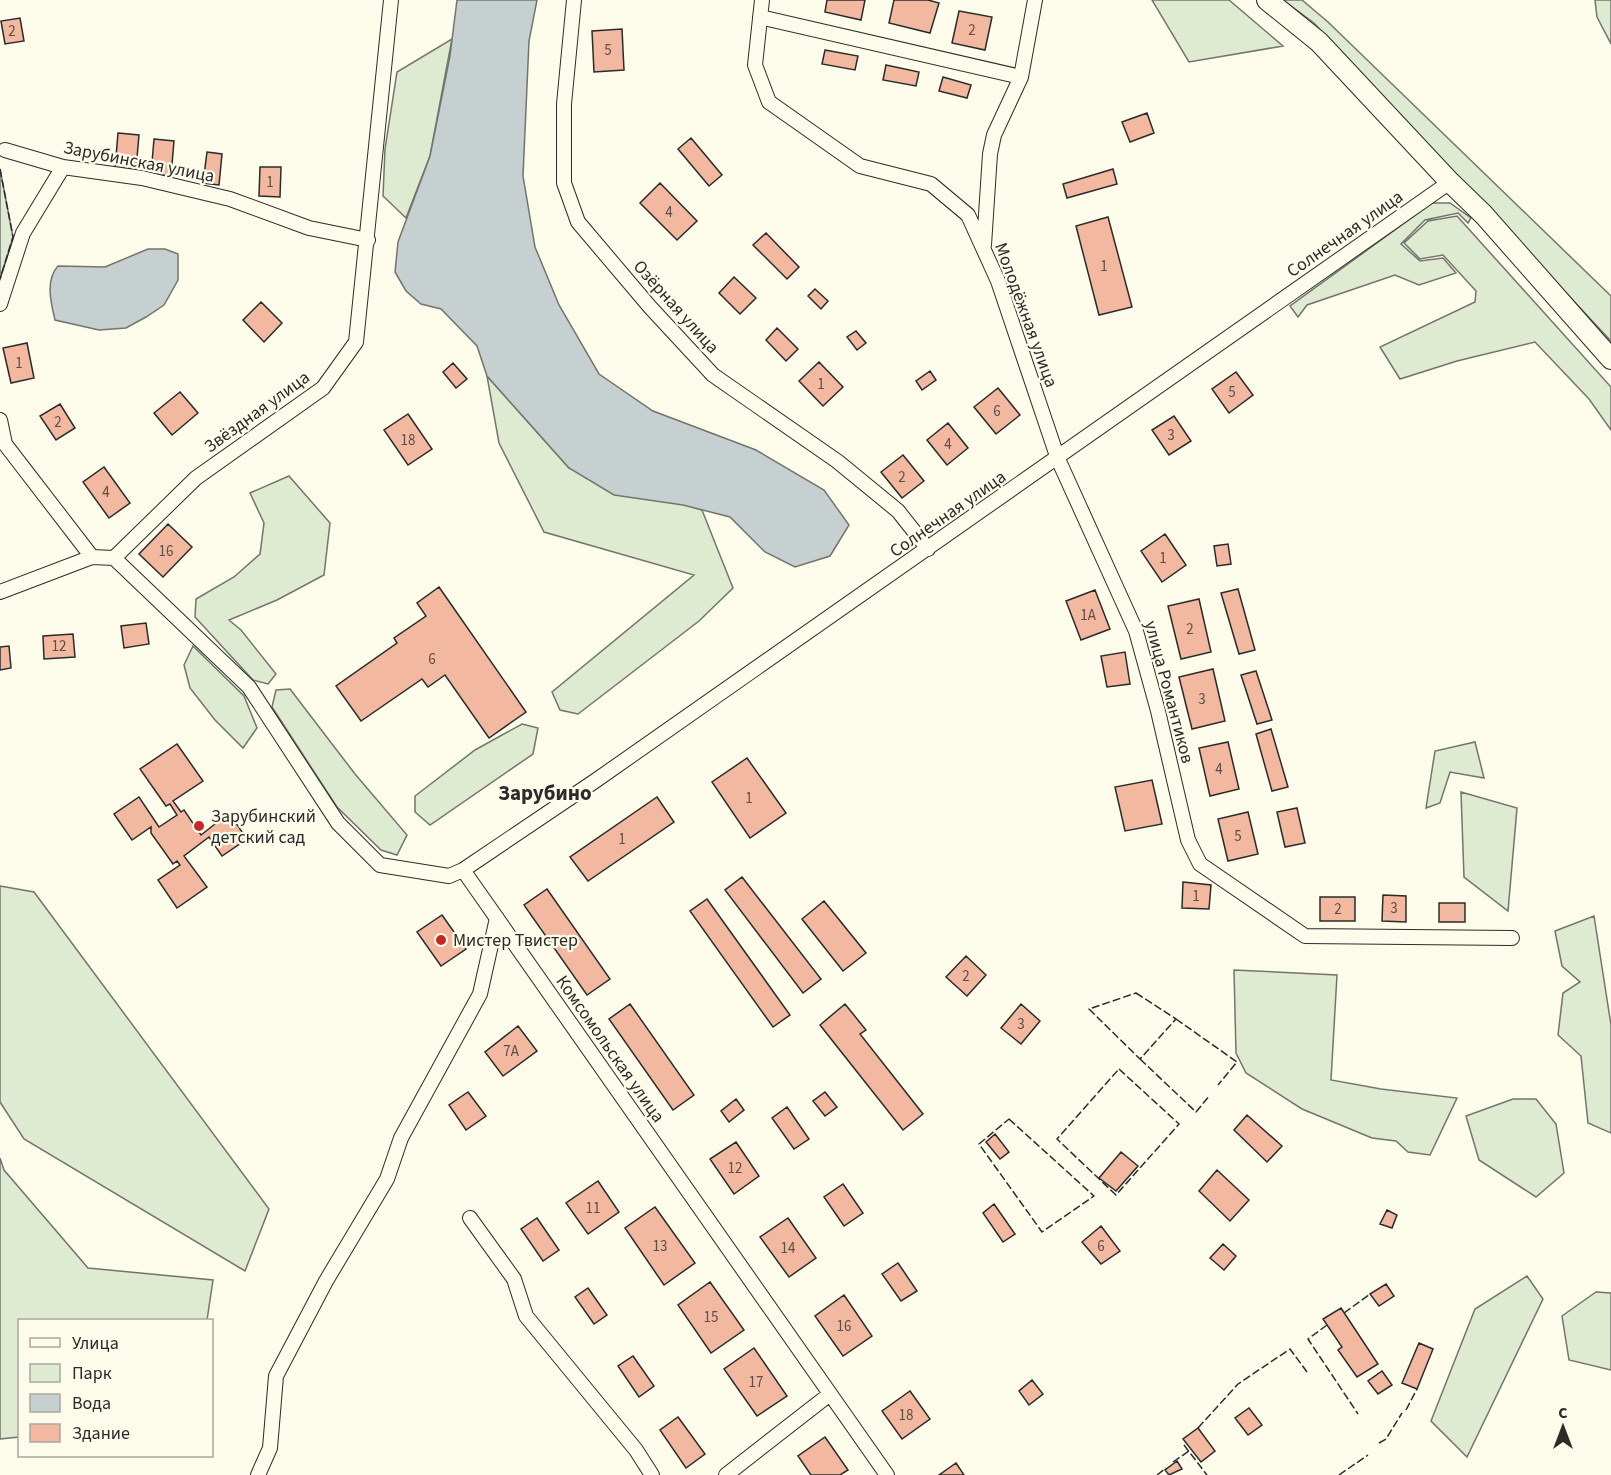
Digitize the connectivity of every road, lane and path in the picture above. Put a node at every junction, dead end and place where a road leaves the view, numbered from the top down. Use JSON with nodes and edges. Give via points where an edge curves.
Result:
{"nodes":[{"id":1,"x":391,"y":0,"type":"edge"},
{"id":2,"x":574,"y":0,"type":"edge"},
{"id":3,"x":762,"y":0,"type":"edge"},
{"id":4,"x":1035,"y":0,"type":"edge"},
{"id":5,"x":1267,"y":0,"type":"edge"},
{"id":6,"x":760,"y":17,"type":"junction"},
{"id":7,"x":1021,"y":77,"type":"junction"},
{"id":8,"x":5,"y":150,"type":"dead end"},
{"id":9,"x":63,"y":167,"type":"junction"},
{"id":10,"x":1450,"y":183,"type":"junction"},
{"id":11,"x":368,"y":240,"type":"junction"},
{"id":12,"x":983,"y":248,"type":"junction"},
{"id":13,"x":0,"y":304,"type":"edge"},
{"id":14,"x":1611,"y":359,"type":"edge"},
{"id":15,"x":0,"y":420,"type":"edge"},
{"id":16,"x":1058,"y":459,"type":"junction"},
{"id":17,"x":928,"y":549,"type":"junction"},
{"id":18,"x":92,"y":557,"type":"junction"},
{"id":19,"x":114,"y":558,"type":"junction"},
{"id":20,"x":0,"y":592,"type":"edge"},
{"id":21,"x":463,"y":870,"type":"junction"},
{"id":22,"x":497,"y":918,"type":"junction"},
{"id":23,"x":1512,"y":938,"type":"dead end"},
{"id":24,"x":470,"y":1218,"type":"dead end"},
{"id":25,"x":831,"y":1394,"type":"junction"},
{"id":26,"x":258,"y":1475,"type":"edge"},
{"id":27,"x":652,"y":1475,"type":"edge"},
{"id":28,"x":726,"y":1475,"type":"edge"},
{"id":29,"x":887,"y":1475,"type":"edge"}],
"edges":[{"from":1,"to":11,"type":"street","name":"Звёздная улица"},
{"from":2,"to":17,"type":"street","name":"Озёрная улица","via":[[564,104],[564,183],[578,222],[713,375],[872,489],[898,511]]},
{"from":3,"to":6,"type":"street","name":"Молодёжная улица"},
{"from":4,"to":7,"type":"street"},
{"from":5,"to":10,"type":"main road","via":[[1318,42]]},
{"from":6,"to":7,"type":"street"},
{"from":6,"to":12,"type":"street","name":"Молодёжная улица","via":[[755,65],[769,102],[860,166],[931,183],[968,214]]},
{"from":7,"to":12,"type":"street","via":[[994,135]]},
{"from":8,"to":9,"type":"street","name":"Зарубинская улица"},
{"from":9,"to":11,"type":"street","name":"Зарубинская улица","via":[[142,178],[208,194],[309,228]]},
{"from":9,"to":13,"type":"street","via":[[23,233]]},
{"from":10,"to":14,"type":"main road","via":[[1484,215]]},
{"from":10,"to":16,"type":"street","name":"Солнечная улица"},
{"from":11,"to":19,"type":"street","name":"Звёздная улица","via":[[356,342],[323,388],[196,478]]},
{"from":12,"to":16,"type":"street","name":"Молодёжная улица","via":[[998,280]]},
{"from":15,"to":18,"type":"street","via":[[4,444]]},
{"from":16,"to":17,"type":"street","name":"Солнечная улица"},
{"from":16,"to":23,"type":"street","name":"улица Романтиков","via":[[1136,631],[1188,840],[1200,864],[1305,936]]},
{"from":17,"to":21,"type":"street","name":"Солнечная улица"},
{"from":18,"to":19,"type":"street"},
{"from":18,"to":20,"type":"street"},
{"from":19,"to":21,"type":"street","via":[[249,687],[338,823],[380,865],[449,876]]},
{"from":21,"to":22,"type":"street","name":"Комсомольская улица"},
{"from":22,"to":25,"type":"street","name":"Комсомольская улица"},
{"from":22,"to":26,"type":"street","via":[[480,994],[402,1138],[387,1179],[326,1281],[276,1376],[270,1448]]},
{"from":24,"to":27,"type":"street","via":[[514,1279],[526,1316]]},
{"from":25,"to":28,"type":"street"},
{"from":25,"to":29,"type":"street","name":"Комсомольская улица"}]}
